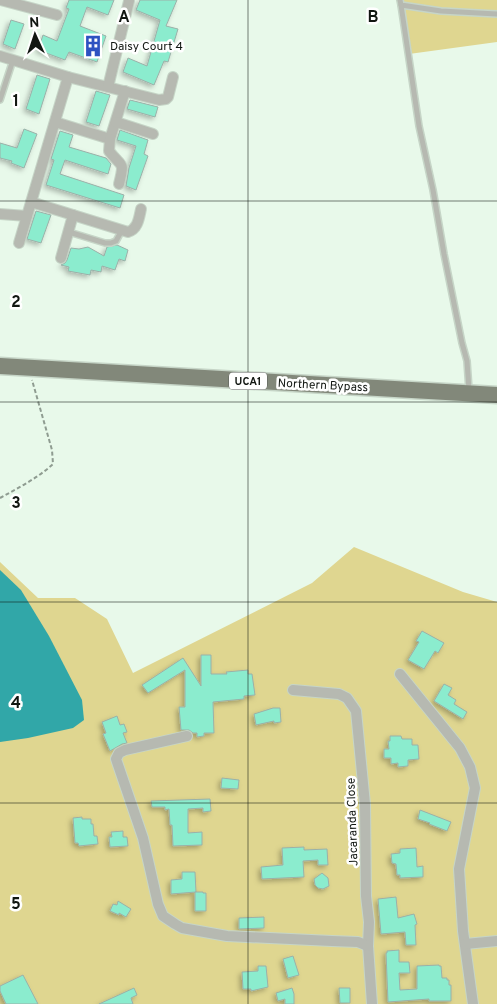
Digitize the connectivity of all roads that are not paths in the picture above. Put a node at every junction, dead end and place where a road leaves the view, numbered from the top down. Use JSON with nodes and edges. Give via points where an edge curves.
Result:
{"nodes":[{"id":1,"x":1,"y":0,"type":"edge"},
{"id":2,"x":129,"y":1,"type":"edge"},
{"id":3,"x":401,"y":2,"type":"edge"},
{"id":4,"x":497,"y":14,"type":"edge"},
{"id":5,"x":57,"y":15,"type":"dead end"},
{"id":6,"x":0,"y":56,"type":"edge"},
{"id":7,"x":13,"y":60,"type":"junction"},
{"id":8,"x":68,"y":77,"type":"junction"},
{"id":9,"x":173,"y":77,"type":"dead end"},
{"id":10,"x":108,"y":87,"type":"junction"},
{"id":11,"x":125,"y":92,"type":"junction"},
{"id":12,"x":0,"y":100,"type":"edge"},
{"id":13,"x":56,"y":122,"type":"junction"},
{"id":14,"x":116,"y":122,"type":"junction"},
{"id":15,"x":153,"y":134,"type":"dead end"},
{"id":16,"x":110,"y":139,"type":"junction"},
{"id":17,"x":119,"y":184,"type":"dead end"},
{"id":18,"x":31,"y":202,"type":"junction"},
{"id":19,"x":141,"y":209,"type":"dead end"},
{"id":20,"x":0,"y":214,"type":"edge"},
{"id":21,"x":73,"y":215,"type":"junction"},
{"id":22,"x":27,"y":216,"type":"junction"},
{"id":23,"x":122,"y":230,"type":"junction"},
{"id":24,"x":68,"y":232,"type":"junction"},
{"id":25,"x":19,"y":243,"type":"dead end"},
{"id":26,"x":61,"y":258,"type":"dead end"},
{"id":27,"x":0,"y":366,"type":"edge"},
{"id":28,"x":469,"y":393,"type":"junction"},
{"id":29,"x":497,"y":395,"type":"edge"},
{"id":30,"x":400,"y":674,"type":"dead end"},
{"id":31,"x":293,"y":690,"type":"dead end"},
{"id":32,"x":187,"y":736,"type":"dead end"},
{"id":33,"x":497,"y":941,"type":"edge"},
{"id":34,"x":465,"y":944,"type":"junction"},
{"id":35,"x":368,"y":946,"type":"junction"},
{"id":36,"x":372,"y":1004,"type":"edge"},
{"id":37,"x":473,"y":1004,"type":"edge"}],
"edges":[{"from":1,"to":5,"type":"street"},
{"from":2,"to":10,"type":"street"},
{"from":3,"to":4,"type":"lane","via":[[441,11]]},
{"from":3,"to":28,"type":"lane","via":[[419,126],[467,361]]},
{"from":6,"to":7,"type":"street"},
{"from":7,"to":8,"type":"street"},
{"from":7,"to":12,"type":"lane"},
{"from":8,"to":10,"type":"street"},
{"from":8,"to":13,"type":"street"},
{"from":9,"to":11,"type":"street","via":[[166,99],[154,100]]},
{"from":10,"to":11,"type":"street"},
{"from":11,"to":14,"type":"street"},
{"from":13,"to":16,"type":"street"},
{"from":13,"to":18,"type":"street"},
{"from":14,"to":15,"type":"street"},
{"from":14,"to":16,"type":"street"},
{"from":16,"to":17,"type":"street","via":[[109,150],[123,167]]},
{"from":18,"to":21,"type":"street"},
{"from":18,"to":22,"type":"street"},
{"from":19,"to":23,"type":"street","via":[[136,227],[128,232]]},
{"from":20,"to":22,"type":"street"},
{"from":21,"to":23,"type":"street"},
{"from":21,"to":24,"type":"street"},
{"from":22,"to":25,"type":"street"},
{"from":23,"to":24,"type":"lane","via":[[116,242],[111,244]]},
{"from":24,"to":26,"type":"street"},
{"from":27,"to":28,"type":"main road","name":"Northern Bypass","number":"UCA1"},
{"from":28,"to":29,"type":"main road","name":"Northern Bypass","number":"UCA1"},
{"from":30,"to":34,"type":"street","via":[[460,748],[470,767],[475,788],[459,869]]},
{"from":31,"to":35,"type":"street","name":"Jacaranda Close","via":[[339,694],[347,698],[356,710],[365,804]]},
{"from":32,"to":35,"type":"street","via":[[125,750],[116,759],[143,838],[163,916],[182,928],[227,936],[358,942]]},
{"from":33,"to":34,"type":"street"},
{"from":34,"to":37,"type":"street"},
{"from":35,"to":36,"type":"street","name":"Jacaranda Close"}]}
